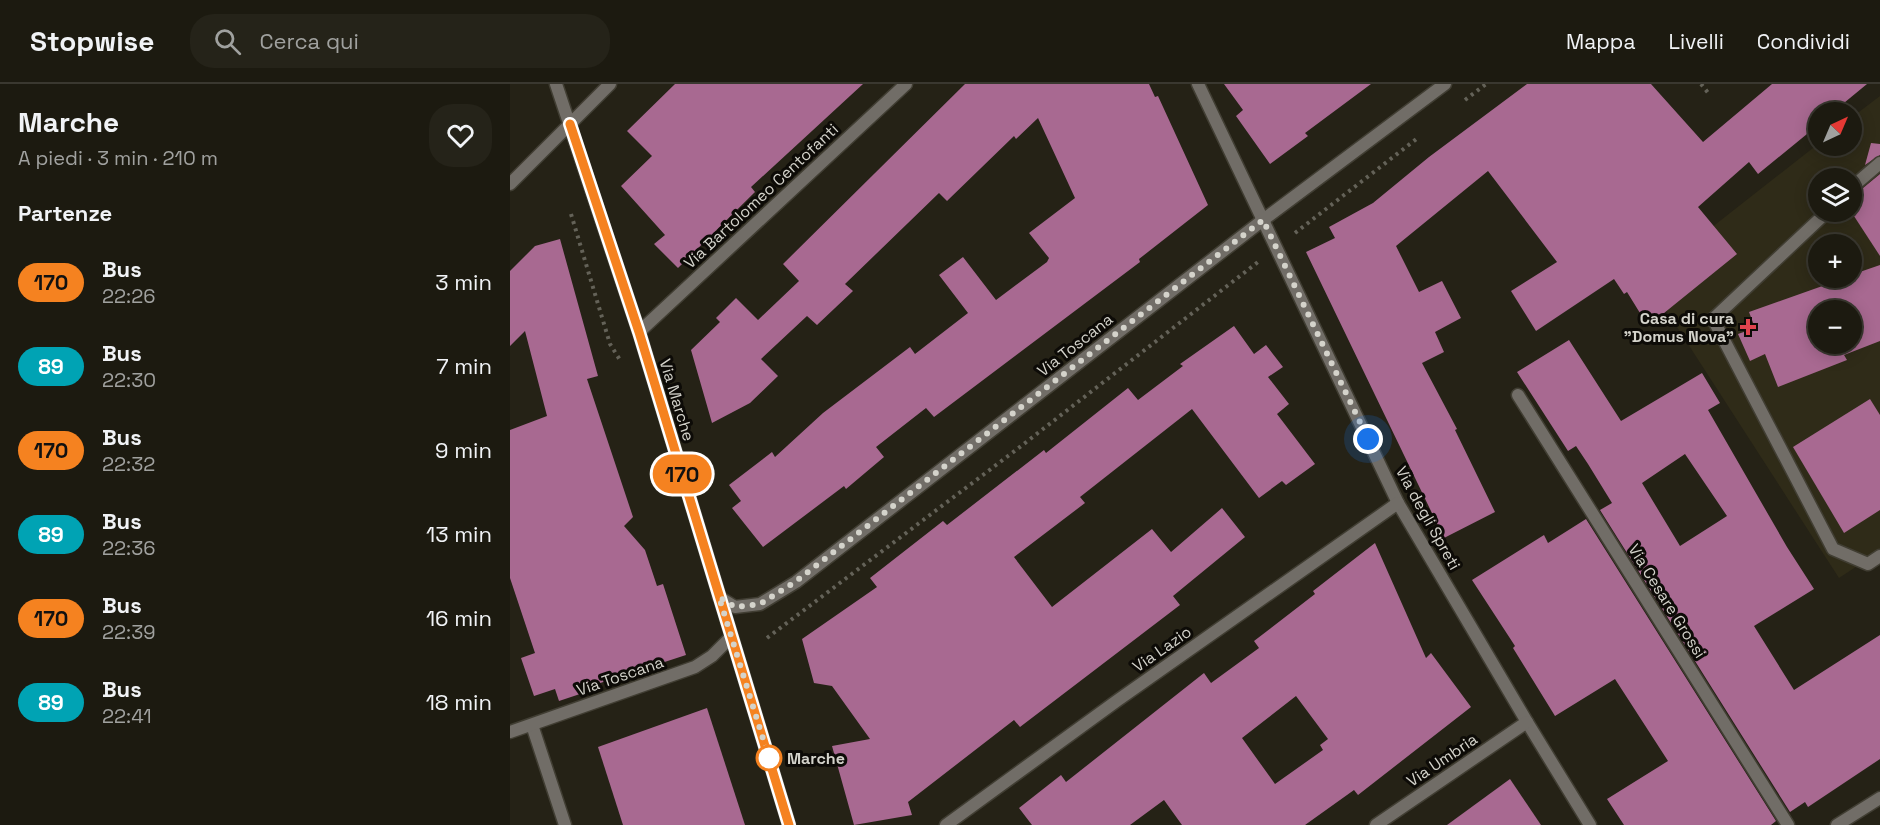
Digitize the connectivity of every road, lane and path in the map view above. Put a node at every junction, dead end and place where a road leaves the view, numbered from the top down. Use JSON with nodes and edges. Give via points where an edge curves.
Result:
{"nodes":[{"id":1,"x":556,"y":84,"type":"edge"},
{"id":2,"x":610,"y":84,"type":"edge"},
{"id":3,"x":906,"y":84,"type":"edge"},
{"id":4,"x":1198,"y":84,"type":"edge"},
{"id":5,"x":1445,"y":84,"type":"edge"},
{"id":6,"x":1486,"y":84,"type":"edge"},
{"id":7,"x":1701,"y":84,"type":"edge"},
{"id":8,"x":1708,"y":94,"type":"dead end"},
{"id":9,"x":1459,"y":105,"type":"dead end"},
{"id":10,"x":570,"y":124,"type":"junction"},
{"id":11,"x":1423,"y":134,"type":"dead end"},
{"id":12,"x":1880,"y":163,"type":"edge"},
{"id":13,"x":1862,"y":179,"type":"edge"},
{"id":14,"x":510,"y":184,"type":"edge"},
{"id":15,"x":1263,"y":220,"type":"junction"},
{"id":16,"x":1816,"y":222,"type":"edge"},
{"id":17,"x":1276,"y":247,"type":"junction"},
{"id":18,"x":639,"y":332,"type":"junction"},
{"id":19,"x":1518,"y":395,"type":"dead end"},
{"id":20,"x":1398,"y":503,"type":"junction"},
{"id":21,"x":1880,"y":556,"type":"edge"},
{"id":22,"x":719,"y":597,"type":"junction"},
{"id":23,"x":731,"y":637,"type":"junction"},
{"id":24,"x":767,"y":638,"type":"dead end"},
{"id":25,"x":1527,"y":722,"type":"junction"},
{"id":26,"x":531,"y":725,"type":"junction"},
{"id":27,"x":510,"y":732,"type":"edge"},
{"id":28,"x":1880,"y":798,"type":"edge"},
{"id":29,"x":566,"y":825,"type":"edge"},
{"id":30,"x":789,"y":825,"type":"edge"},
{"id":31,"x":946,"y":825,"type":"edge"},
{"id":32,"x":1376,"y":825,"type":"edge"},
{"id":33,"x":1590,"y":825,"type":"edge"},
{"id":34,"x":1788,"y":825,"type":"edge"},
{"id":35,"x":1837,"y":825,"type":"edge"}],
"edges":[{"from":1,"to":10,"type":"street","name":"Via Marche"},
{"from":2,"to":10,"type":"street"},
{"from":3,"to":18,"type":"street","name":"Via Bartolomeo Centofanti"},
{"from":4,"to":15,"type":"street","name":"Via degli Spreti"},
{"from":5,"to":15,"type":"street","name":"Via Toscana"},
{"from":6,"to":9,"type":"path"},
{"from":7,"to":8,"type":"path"},
{"from":10,"to":14,"type":"street"},
{"from":10,"to":18,"type":"street","name":"Via Marche"},
{"from":11,"to":17,"type":"path"},
{"from":12,"to":13,"type":"street"},
{"from":15,"to":17,"type":"street","name":"Via degli Spreti"},
{"from":15,"to":22,"type":"street","name":"Via Toscana","via":[[795,582],[760,604],[735,607]]},
{"from":16,"to":21,"type":"street","via":[[1713,319],[1833,549],[1868,564]]},
{"from":17,"to":20,"type":"street","name":"Via degli Spreti"},
{"from":17,"to":24,"type":"path","via":[[1035,436]]},
{"from":18,"to":22,"type":"street","name":"Via Marche"},
{"from":19,"to":34,"type":"street","name":"Via Cesare Grossi"},
{"from":20,"to":25,"type":"street","name":"Via degli Spreti"},
{"from":20,"to":31,"type":"street","name":"Via Lazio"},
{"from":22,"to":23,"type":"street","name":"Via Marche"},
{"from":23,"to":26,"type":"street","name":"Via Toscana","via":[[695,667]]},
{"from":23,"to":30,"type":"street","name":"Via Marche"},
{"from":25,"to":32,"type":"street","name":"Via Umbria"},
{"from":25,"to":33,"type":"street","name":"Via degli Spreti"},
{"from":26,"to":27,"type":"street","name":"Via Toscana"},
{"from":26,"to":29,"type":"street"},
{"from":28,"to":35,"type":"street"}]}
